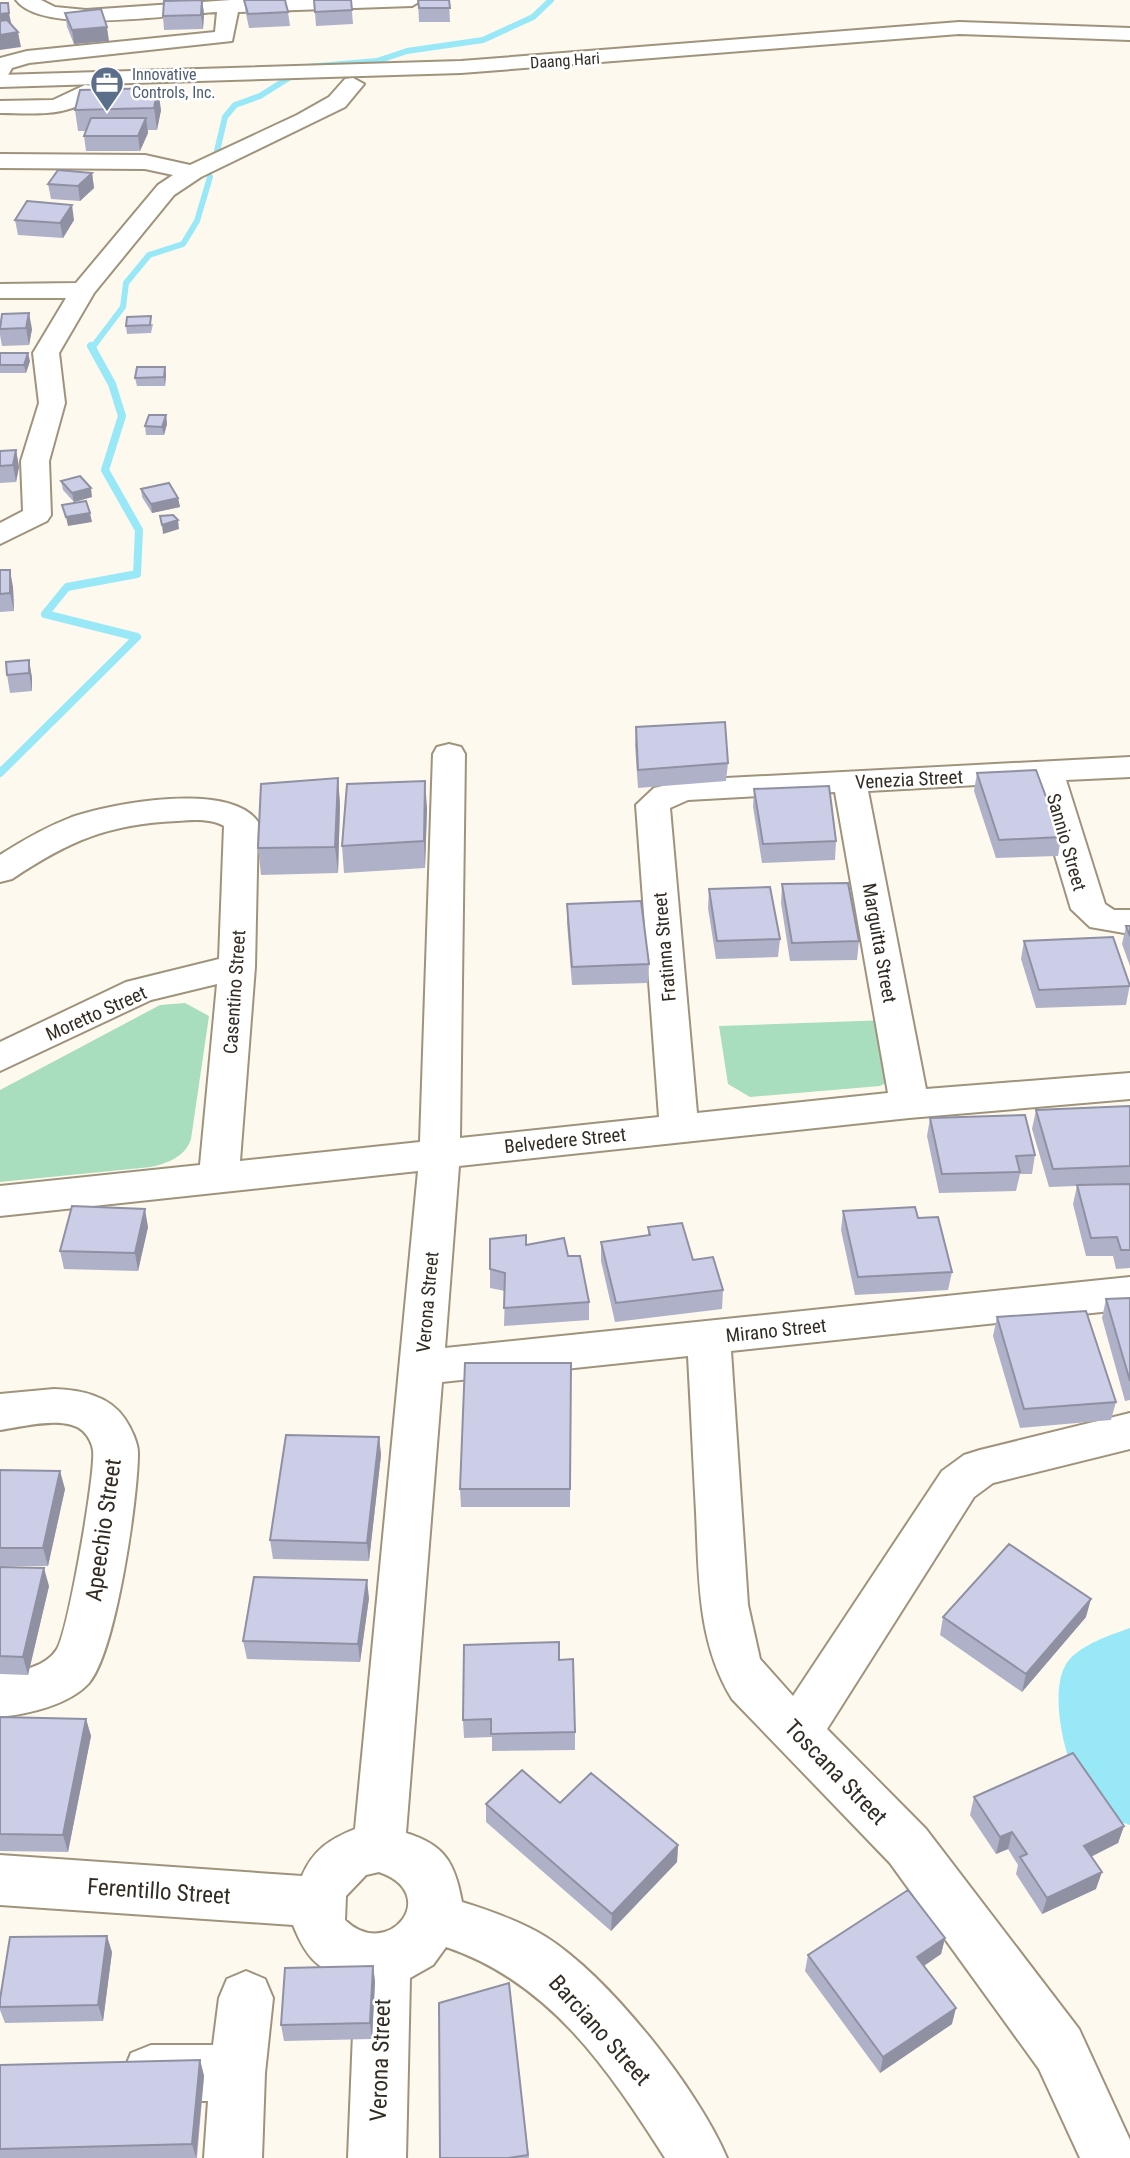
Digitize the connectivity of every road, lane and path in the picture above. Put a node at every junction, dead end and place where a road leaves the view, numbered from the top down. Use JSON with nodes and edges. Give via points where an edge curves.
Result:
{"nodes":[{"id":1,"x":26,"y":0,"type":"edge"},
{"id":2,"x":412,"y":0,"type":"edge"},
{"id":3,"x":228,"y":7,"type":"junction"},
{"id":4,"x":1130,"y":34,"type":"edge"},
{"id":5,"x":1130,"y":49,"type":"edge"},
{"id":6,"x":0,"y":73,"type":"edge"},
{"id":7,"x":0,"y":81,"type":"edge"},
{"id":8,"x":353,"y":85,"type":"junction"},
{"id":9,"x":85,"y":91,"type":"junction"},
{"id":10,"x":0,"y":93,"type":"edge"},
{"id":11,"x":0,"y":107,"type":"edge"},
{"id":12,"x":0,"y":161,"type":"edge"},
{"id":13,"x":193,"y":172,"type":"junction"},
{"id":14,"x":83,"y":290,"type":"junction"},
{"id":15,"x":0,"y":291,"type":"edge"},
{"id":16,"x":0,"y":536,"type":"edge"},
{"id":17,"x":449,"y":754,"type":"dead end"},
{"id":18,"x":1130,"y":767,"type":"edge"},
{"id":19,"x":1046,"y":771,"type":"junction"},
{"id":20,"x":850,"y":783,"type":"junction"},
{"id":21,"x":688,"y":790,"type":"joint"},
{"id":22,"x":0,"y":871,"type":"edge"},
{"id":23,"x":1130,"y":922,"type":"edge"},
{"id":24,"x":237,"y":967,"type":"junction"},
{"id":25,"x":0,"y":1058,"type":"edge"},
{"id":26,"x":1130,"y":1086,"type":"edge"},
{"id":27,"x":909,"y":1104,"type":"junction"},
{"id":28,"x":679,"y":1128,"type":"junction"},
{"id":29,"x":440,"y":1154,"type":"junction"},
{"id":30,"x":219,"y":1178,"type":"junction"},
{"id":31,"x":0,"y":1201,"type":"edge"},
{"id":32,"x":1130,"y":1293,"type":"edge"},
{"id":33,"x":709,"y":1337,"type":"junction"},
{"id":34,"x":422,"y":1367,"type":"junction"},
{"id":35,"x":0,"y":1412,"type":"edge"},
{"id":36,"x":1130,"y":1431,"type":"edge"},
{"id":37,"x":0,"y":1695,"type":"edge"},
{"id":38,"x":798,"y":1731,"type":"junction"},
{"id":39,"x":379,"y":1848,"type":"junction"},
{"id":40,"x":0,"y":1880,"type":"edge"},
{"id":41,"x":317,"y":1902,"type":"junction"},
{"id":42,"x":435,"y":1918,"type":"junction"},
{"id":43,"x":383,"y":1961,"type":"junction"},
{"id":44,"x":246,"y":1998,"type":"dead end"},
{"id":45,"x":97,"y":2073,"type":"edge"},
{"id":46,"x":237,"y":2073,"type":"junction"},
{"id":47,"x":233,"y":2158,"type":"edge"},
{"id":48,"x":377,"y":2158,"type":"edge"},
{"id":49,"x":698,"y":2158,"type":"edge"},
{"id":50,"x":1109,"y":2158,"type":"edge"}],
"edges":[{"from":1,"to":3,"type":"street","via":[[65,15]]},
{"from":2,"to":3,"type":"street"},
{"from":3,"to":6,"type":"street","via":[[225,37],[27,57],[3,64]]},
{"from":4,"to":7,"type":"street","name":"Daang Hari","via":[[959,28],[542,62]]},
{"from":5,"to":8,"type":"street","name":"Daang Hari","via":[[951,44],[542,76]]},
{"from":8,"to":9,"type":"street","name":"Daang Hari"},
{"from":8,"to":13,"type":"street","via":[[337,102],[305,121]]},
{"from":9,"to":10,"type":"street","name":"Daang Hari"},
{"from":9,"to":11,"type":"street","via":[[57,106]]},
{"from":12,"to":13,"type":"street","via":[[131,162]]},
{"from":13,"to":14,"type":"street","via":[[166,190]]},
{"from":14,"to":15,"type":"street"},
{"from":14,"to":16,"type":"street","via":[[46,353],[52,403],[35,461],[37,514]]},
{"from":17,"to":29,"type":"street","name":"Verona Street"},
{"from":18,"to":19,"type":"street","name":"Venezia Street"},
{"from":19,"to":20,"type":"street","name":"Venezia Street"},
{"from":19,"to":23,"type":"street","name":"Sannio Street","via":[[1089,909],[1114,922]]},
{"from":20,"to":21,"type":"street","name":"Venezia Street"},
{"from":20,"to":27,"type":"street","name":"Marguitta Street"},
{"from":21,"to":28,"type":"street","name":"Fratinna Street","via":[[666,795],[653,805]]},
{"from":22,"to":24,"type":"street","name":"Casentino Street","via":[[43,842],[116,814],[230,812],[241,822],[242,833]]},
{"from":24,"to":25,"type":"street","name":"Moretto Street","via":[[139,991]]},
{"from":24,"to":30,"type":"street","name":"Casentino Street"},
{"from":26,"to":27,"type":"street","name":"Belvedere Street"},
{"from":27,"to":28,"type":"street","name":"Belvedere Street"},
{"from":28,"to":29,"type":"street","name":"Belvedere Street"},
{"from":29,"to":30,"type":"street","name":"Belvedere Street"},
{"from":29,"to":34,"type":"street","name":"Verona Street"},
{"from":30,"to":31,"type":"street","name":"Belvedere Street"},
{"from":32,"to":33,"type":"street","name":"Mirano Street"},
{"from":33,"to":34,"type":"street","name":"Mirano Street"},
{"from":33,"to":38,"type":"street","name":"Toscana Street","via":[[724,1605],[732,1647],[749,1684]]},
{"from":34,"to":39,"type":"street","name":"Verona Street"},
{"from":35,"to":37,"type":"street","name":"Apeechio Street","via":[[78,1408],[98,1416],[112,1431],[116,1451],[88,1634],[74,1665],[48,1684]]},
{"from":36,"to":38,"type":"street","via":[[980,1468],[964,1479]]},
{"from":38,"to":50,"type":"street","name":"Toscana Street","via":[[908,1846],[1059,2049]]},
{"from":39,"to":41,"type":"street","via":[[351,1855],[335,1868]]},
{"from":39,"to":42,"type":"street","via":[[400,1851],[418,1861],[431,1877],[437,1897]]},
{"from":40,"to":41,"type":"street","name":"Ferentillo Street"},
{"from":41,"to":43,"type":"street","via":[[320,1926],[334,1947],[357,1959]]},
{"from":42,"to":43,"type":"street","via":[[424,1938],[406,1953]]},
{"from":42,"to":49,"type":"street","name":"Barciano Street","via":[[486,1935],[530,1957],[578,2000],[647,2079]]},
{"from":43,"to":48,"type":"street","name":"Verona Street"},
{"from":44,"to":46,"type":"street"},
{"from":45,"to":46,"type":"street"},
{"from":46,"to":47,"type":"street"}]}
